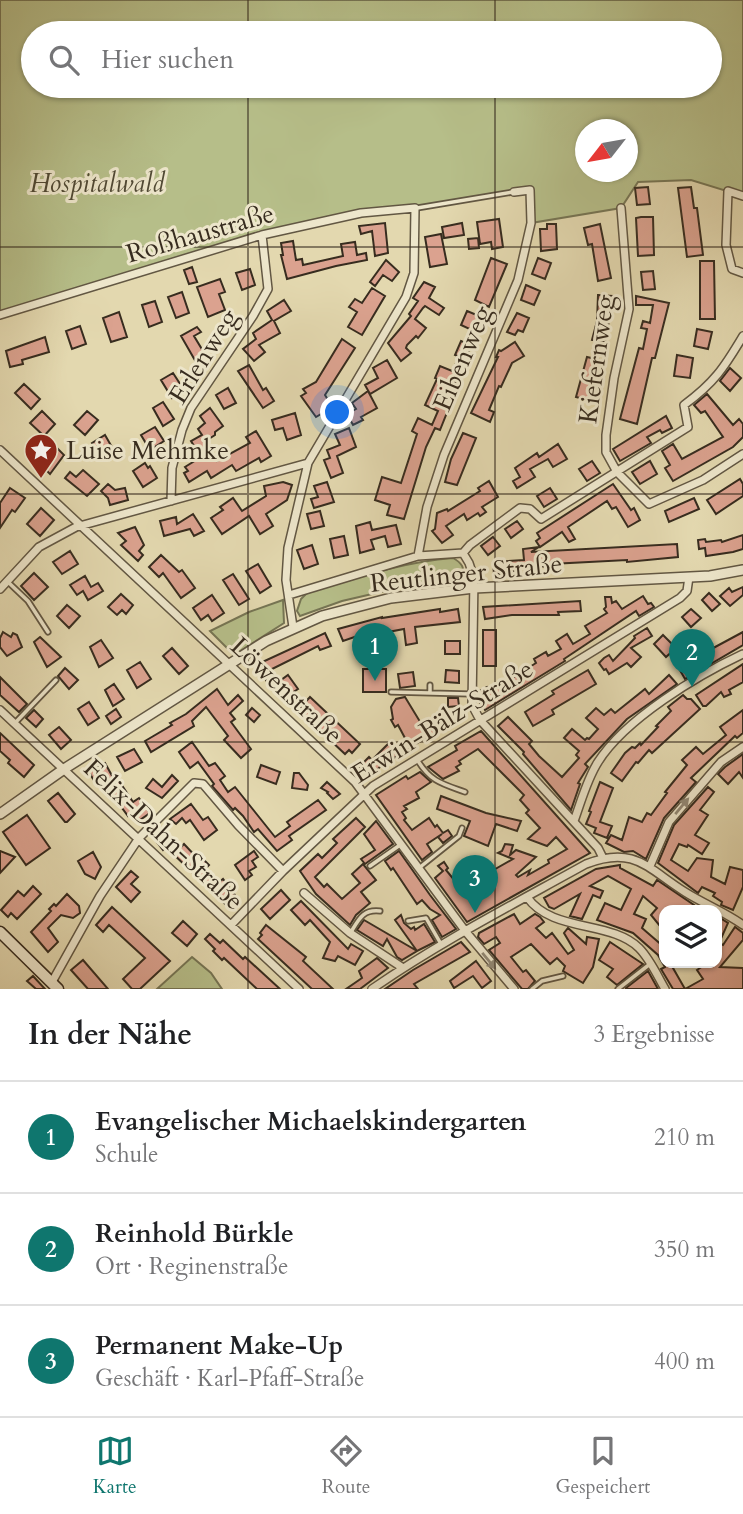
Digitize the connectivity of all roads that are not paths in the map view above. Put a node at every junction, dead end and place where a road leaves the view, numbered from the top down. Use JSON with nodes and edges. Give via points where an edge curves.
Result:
{"nodes":[{"id":1,"x":514,"y":192,"type":"joint"},
{"id":2,"x":743,"y":196,"type":"edge"},
{"id":3,"x":415,"y":208,"type":"junction"},
{"id":4,"x":621,"y":208,"type":"dead end"},
{"id":5,"x":262,"y":235,"type":"junction"},
{"id":6,"x":743,"y":273,"type":"edge"},
{"id":7,"x":0,"y":315,"type":"edge"},
{"id":8,"x":743,"y":336,"type":"edge"},
{"id":9,"x":0,"y":450,"type":"edge"},
{"id":10,"x":743,"y":454,"type":"edge"},
{"id":11,"x":308,"y":463,"type":"junction"},
{"id":12,"x":617,"y":472,"type":"junction"},
{"id":13,"x":171,"y":501,"type":"junction"},
{"id":14,"x":82,"y":526,"type":"junction"},
{"id":15,"x":463,"y":553,"type":"junction"},
{"id":16,"x":418,"y":556,"type":"junction"},
{"id":17,"x":743,"y":570,"type":"edge"},
{"id":18,"x":689,"y":577,"type":"junction"},
{"id":19,"x":6,"y":581,"type":"junction"},
{"id":20,"x":474,"y":588,"type":"junction"},
{"id":21,"x":0,"y":589,"type":"edge"},
{"id":22,"x":289,"y":595,"type":"junction"},
{"id":23,"x":293,"y":627,"type":"junction"},
{"id":24,"x":48,"y":632,"type":"dead end"},
{"id":25,"x":743,"y":654,"type":"edge"},
{"id":26,"x":229,"y":664,"type":"junction"},
{"id":27,"x":56,"y":680,"type":"dead end"},
{"id":28,"x":430,"y":685,"type":"dead end"},
{"id":29,"x":391,"y":692,"type":"dead end"},
{"id":30,"x":430,"y":693,"type":"junction"},
{"id":31,"x":472,"y":694,"type":"junction"},
{"id":32,"x":0,"y":710,"type":"edge"},
{"id":33,"x":480,"y":720,"type":"junction"},
{"id":34,"x":15,"y":723,"type":"junction"},
{"id":35,"x":743,"y":747,"type":"edge"},
{"id":36,"x":416,"y":759,"type":"junction"},
{"id":37,"x":64,"y":769,"type":"junction"},
{"id":38,"x":364,"y":792,"type":"junction"},
{"id":39,"x":465,"y":792,"type":"dead end"},
{"id":40,"x":0,"y":814,"type":"edge"},
{"id":41,"x":574,"y":821,"type":"junction"},
{"id":42,"x":462,"y":828,"type":"dead end"},
{"id":43,"x":139,"y":838,"type":"junction"},
{"id":44,"x":402,"y":844,"type":"junction"},
{"id":45,"x":603,"y":858,"type":"junction"},
{"id":46,"x":370,"y":866,"type":"dead end"},
{"id":47,"x":650,"y":866,"type":"junction"},
{"id":48,"x":419,"y":868,"type":"junction"},
{"id":49,"x":283,"y":871,"type":"junction"},
{"id":50,"x":304,"y":893,"type":"dead end"},
{"id":51,"x":527,"y":897,"type":"junction"},
{"id":52,"x":380,"y":911,"type":"dead end"},
{"id":53,"x":408,"y":921,"type":"dead end"},
{"id":54,"x":231,"y":925,"type":"junction"},
{"id":55,"x":743,"y":925,"type":"edge"},
{"id":56,"x":0,"y":932,"type":"edge"},
{"id":57,"x":466,"y":932,"type":"junction"},
{"id":58,"x":350,"y":933,"type":"junction"},
{"id":59,"x":442,"y":945,"type":"junction"},
{"id":60,"x":650,"y":964,"type":"junction"},
{"id":61,"x":403,"y":968,"type":"junction"},
{"id":62,"x":563,"y":976,"type":"dead end"},
{"id":63,"x":55,"y":986,"type":"edge"},
{"id":64,"x":299,"y":989,"type":"edge"},
{"id":65,"x":372,"y":989,"type":"edge"},
{"id":66,"x":514,"y":989,"type":"edge"},
{"id":67,"x":532,"y":989,"type":"edge"},
{"id":68,"x":618,"y":989,"type":"edge"},
{"id":69,"x":665,"y":989,"type":"edge"}],
"edges":[{"from":1,"to":3,"type":"lane"},
{"from":1,"to":16,"type":"street","name":"Eibenweg","via":[[530,191],[531,223],[522,268],[444,455]]},
{"from":2,"to":6,"type":"street","via":[[727,191],[726,245],[732,268]]},
{"from":3,"to":5,"type":"street","name":"Roßhaustraße","via":[[361,213]]},
{"from":3,"to":11,"type":"street","via":[[414,273],[406,298]]},
{"from":4,"to":12,"type":"street","name":"Kiefernweg","via":[[629,309],[606,435],[606,452]]},
{"from":5,"to":7,"type":"street","name":"Roßhaustraße"},
{"from":5,"to":13,"type":"street","name":"Erlenweg","via":[[268,289],[191,408],[172,468]]},
{"from":8,"to":12,"type":"street","via":[[707,388],[684,405],[688,427]]},
{"from":9,"to":14,"type":"street","name":"Löwenstraße"},
{"from":10,"to":12,"type":"street","via":[[704,480],[649,504]]},
{"from":11,"to":13,"type":"street"},
{"from":11,"to":22,"type":"street","via":[[288,548]]},
{"from":12,"to":15,"type":"street","via":[[541,519],[530,509],[520,508]]},
{"from":13,"to":14,"type":"street"},
{"from":14,"to":19,"type":"street","via":[[39,547]]},
{"from":14,"to":26,"type":"street","name":"Löwenstraße"},
{"from":15,"to":16,"type":"street","name":"Reutlinger Straße"},
{"from":15,"to":20,"type":"street","via":[[474,574]]},
{"from":16,"to":22,"type":"street","name":"Reutlinger Straße"},
{"from":17,"to":18,"type":"street","name":"Reutlinger Straße"},
{"from":18,"to":20,"type":"street","name":"Reutlinger Straße"},
{"from":18,"to":33,"type":"street","name":"Erwin-Bälz-Straße","via":[[687,591],[680,598]]},
{"from":19,"to":21,"type":"street"},
{"from":19,"to":24,"type":"lane","via":[[28,601]]},
{"from":20,"to":23,"type":"street","name":"Reutlinger Straße","via":[[391,598]]},
{"from":20,"to":31,"type":"street"},
{"from":22,"to":23,"type":"street"},
{"from":23,"to":26,"type":"street","name":"Reutlinger Straße"},
{"from":25,"to":41,"type":"street","via":[[670,696],[617,737],[597,763]]},
{"from":26,"to":37,"type":"street","name":"Reutlinger Straße"},
{"from":26,"to":38,"type":"street","name":"Löwenstraße"},
{"from":27,"to":34,"type":"lane"},
{"from":28,"to":30,"type":"lane"},
{"from":29,"to":30,"type":"lane"},
{"from":30,"to":31,"type":"lane"},
{"from":31,"to":33,"type":"street"},
{"from":32,"to":34,"type":"street","name":"Felix-Dahn-Straße"},
{"from":33,"to":36,"type":"street","name":"Erwin-Bälz-Straße"},
{"from":33,"to":41,"type":"street"},
{"from":34,"to":37,"type":"street","name":"Felix-Dahn-Straße"},
{"from":47,"to":35,"type":"street","one_way":true,"via":[[669,822],[721,761]]},
{"from":36,"to":38,"type":"street","name":"Erwin-Bälz-Straße"},
{"from":36,"to":39,"type":"lane","via":[[434,780]]},
{"from":37,"to":40,"type":"street","name":"Reutlinger Straße"},
{"from":37,"to":43,"type":"street","name":"Felix-Dahn-Straße"},
{"from":38,"to":44,"type":"street","name":"Löwenstraße"},
{"from":38,"to":49,"type":"street","name":"Erwin-Bälz-Straße"},
{"from":41,"to":45,"type":"street"},
{"from":42,"to":48,"type":"lane","via":[[459,836]]},
{"from":43,"to":49,"type":"street","via":[[194,783],[203,784]]},
{"from":43,"to":54,"type":"street","name":"Felix-Dahn-Straße"},
{"from":43,"to":63,"type":"street","via":[[100,896]]},
{"from":44,"to":46,"type":"lane"},
{"from":44,"to":48,"type":"street","name":"Löwenstraße"},
{"from":45,"to":47,"type":"street","via":[[624,858]]},
{"from":45,"to":51,"type":"street"},
{"from":47,"to":55,"type":"street"},
{"from":48,"to":57,"type":"street","name":"Löwenstraße"},
{"from":49,"to":54,"type":"street","name":"Erwin-Bälz-Straße"},
{"from":50,"to":58,"type":"street"},
{"from":51,"to":57,"type":"street"},
{"from":51,"to":60,"type":"street","via":[[567,922],[624,938]]},
{"from":52,"to":58,"type":"lane","via":[[363,913]]},
{"from":53,"to":59,"type":"lane","via":[[426,918]]},
{"from":54,"to":64,"type":"street","name":"Felix-Dahn-Straße"},
{"from":56,"to":63,"type":"main road"},
{"from":57,"to":59,"type":"street"},
{"from":57,"to":66,"type":"street","name":"Löwenstraße","one_way":true},
{"from":58,"to":61,"type":"street"},
{"from":59,"to":61,"type":"street"},
{"from":60,"to":68,"type":"lane"},
{"from":60,"to":69,"type":"street"},
{"from":61,"to":65,"type":"street"},
{"from":62,"to":67,"type":"lane","via":[[542,981]]}]}
